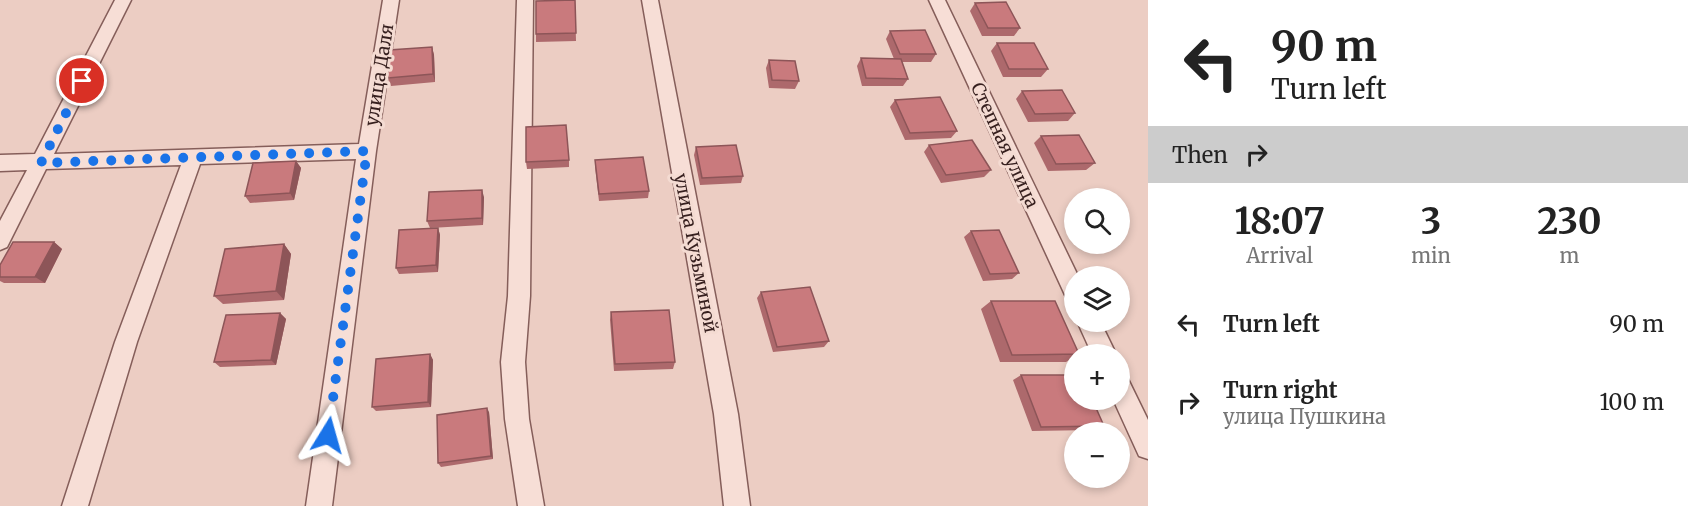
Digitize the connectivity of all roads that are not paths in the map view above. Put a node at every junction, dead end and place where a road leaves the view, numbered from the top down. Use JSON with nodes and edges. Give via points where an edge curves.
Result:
{"nodes":[{"id":1,"x":123,"y":0,"type":"edge"},
{"id":2,"x":391,"y":0,"type":"edge"},
{"id":3,"x":525,"y":0,"type":"edge"},
{"id":4,"x":650,"y":0,"type":"edge"},
{"id":5,"x":937,"y":0,"type":"edge"},
{"id":6,"x":367,"y":151,"type":"junction"},
{"id":7,"x":193,"y":158,"type":"junction"},
{"id":8,"x":0,"y":163,"type":"edge"},
{"id":9,"x":41,"y":163,"type":"junction"},
{"id":10,"x":0,"y":241,"type":"edge"},
{"id":11,"x":1064,"y":269,"type":"edge"},
{"id":12,"x":1130,"y":409,"type":"edge"},
{"id":13,"x":1148,"y":447,"type":"edge"},
{"id":14,"x":75,"y":506,"type":"edge"},
{"id":15,"x":319,"y":506,"type":"edge"},
{"id":16,"x":531,"y":506,"type":"edge"},
{"id":17,"x":737,"y":506,"type":"edge"}],
"edges":[{"from":1,"to":9,"type":"street"},
{"from":2,"to":6,"type":"street","name":"улица Даля"},
{"from":3,"to":16,"type":"street","via":[[519,296],[513,362],[517,419]]},
{"from":4,"to":17,"type":"street","name":"улица Кузьминой","via":[[726,414]]},
{"from":5,"to":11,"type":"street","name":"Степная улица"},
{"from":6,"to":7,"type":"street"},
{"from":6,"to":15,"type":"street","name":"улица Даля"},
{"from":7,"to":9,"type":"street"},
{"from":7,"to":14,"type":"street","via":[[126,342]]},
{"from":8,"to":9,"type":"street"},
{"from":9,"to":10,"type":"street"},
{"from":12,"to":13,"type":"street"}]}
